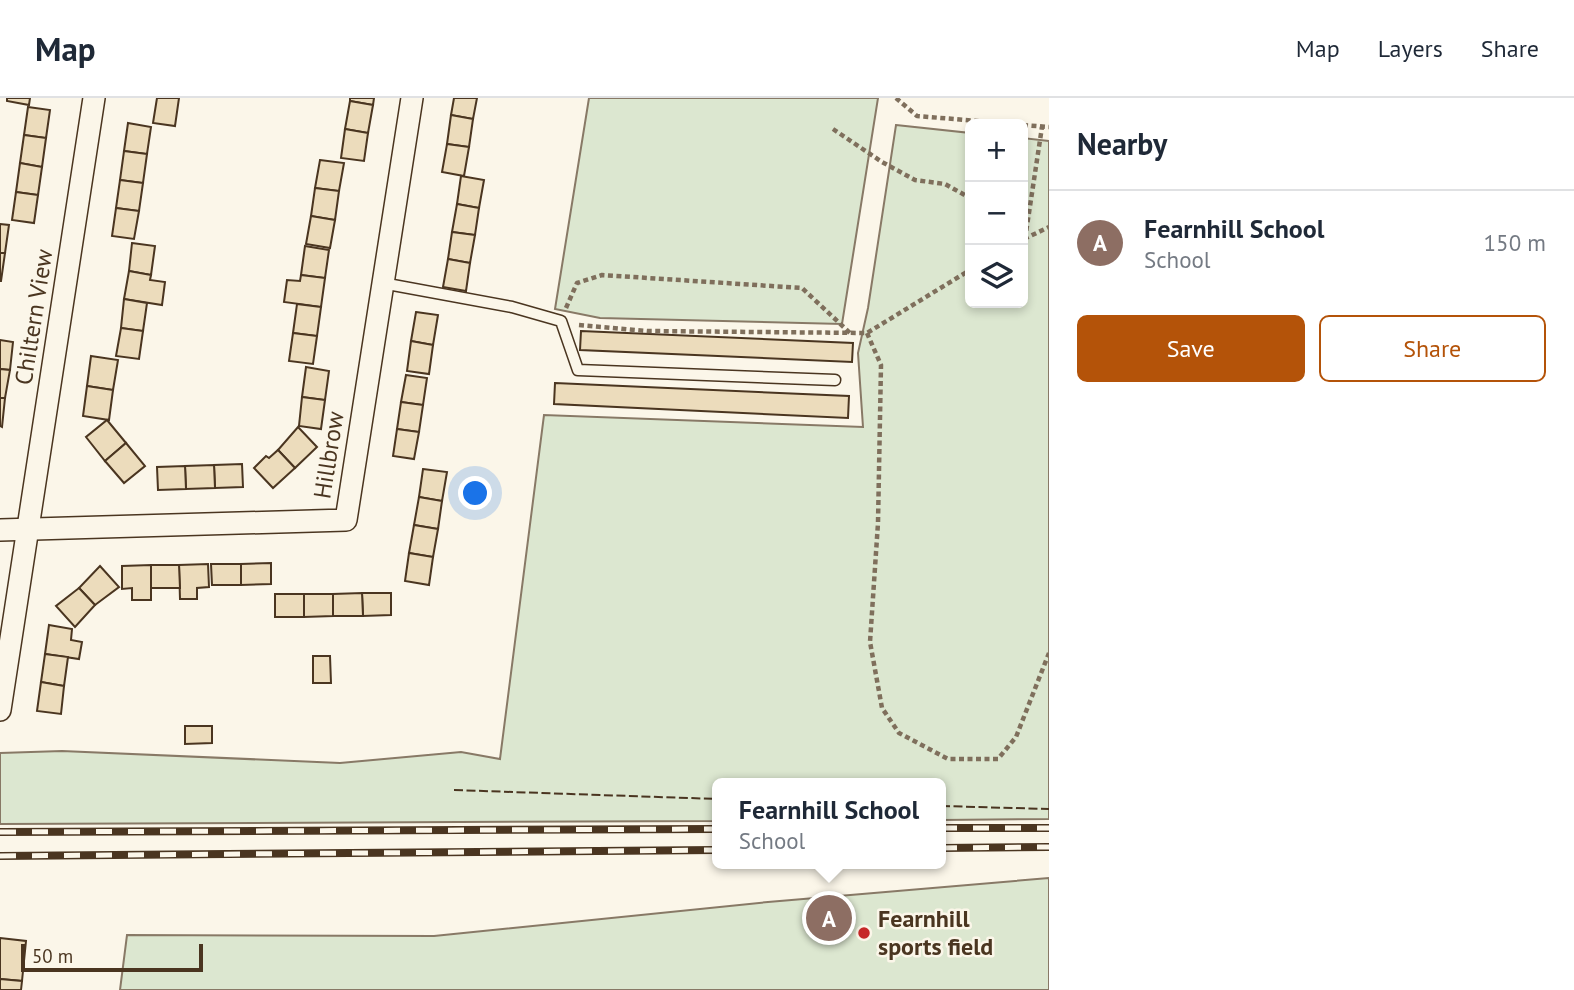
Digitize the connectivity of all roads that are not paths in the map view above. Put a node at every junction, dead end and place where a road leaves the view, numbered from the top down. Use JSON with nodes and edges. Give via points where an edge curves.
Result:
{"nodes":[{"id":1,"x":94,"y":98,"type":"edge"},
{"id":2,"x":412,"y":98,"type":"edge"},
{"id":3,"x":382,"y":283,"type":"junction"},
{"id":4,"x":835,"y":380,"type":"dead end"},
{"id":5,"x":0,"y":530,"type":"edge"},
{"id":6,"x":27,"y":531,"type":"junction"},
{"id":7,"x":0,"y":710,"type":"edge"}],
"edges":[{"from":1,"to":6,"type":"street","name":"Chiltern View"},
{"from":2,"to":3,"type":"street","name":"Hillbrow"},
{"from":3,"to":4,"type":"lane","via":[[512,307],[561,321],[578,370]]},
{"from":3,"to":6,"type":"street","name":"Hillbrow","via":[[346,520]]},
{"from":5,"to":6,"type":"street","name":"Hillbrow"},
{"from":6,"to":7,"type":"street","name":"Chiltern View"}]}
